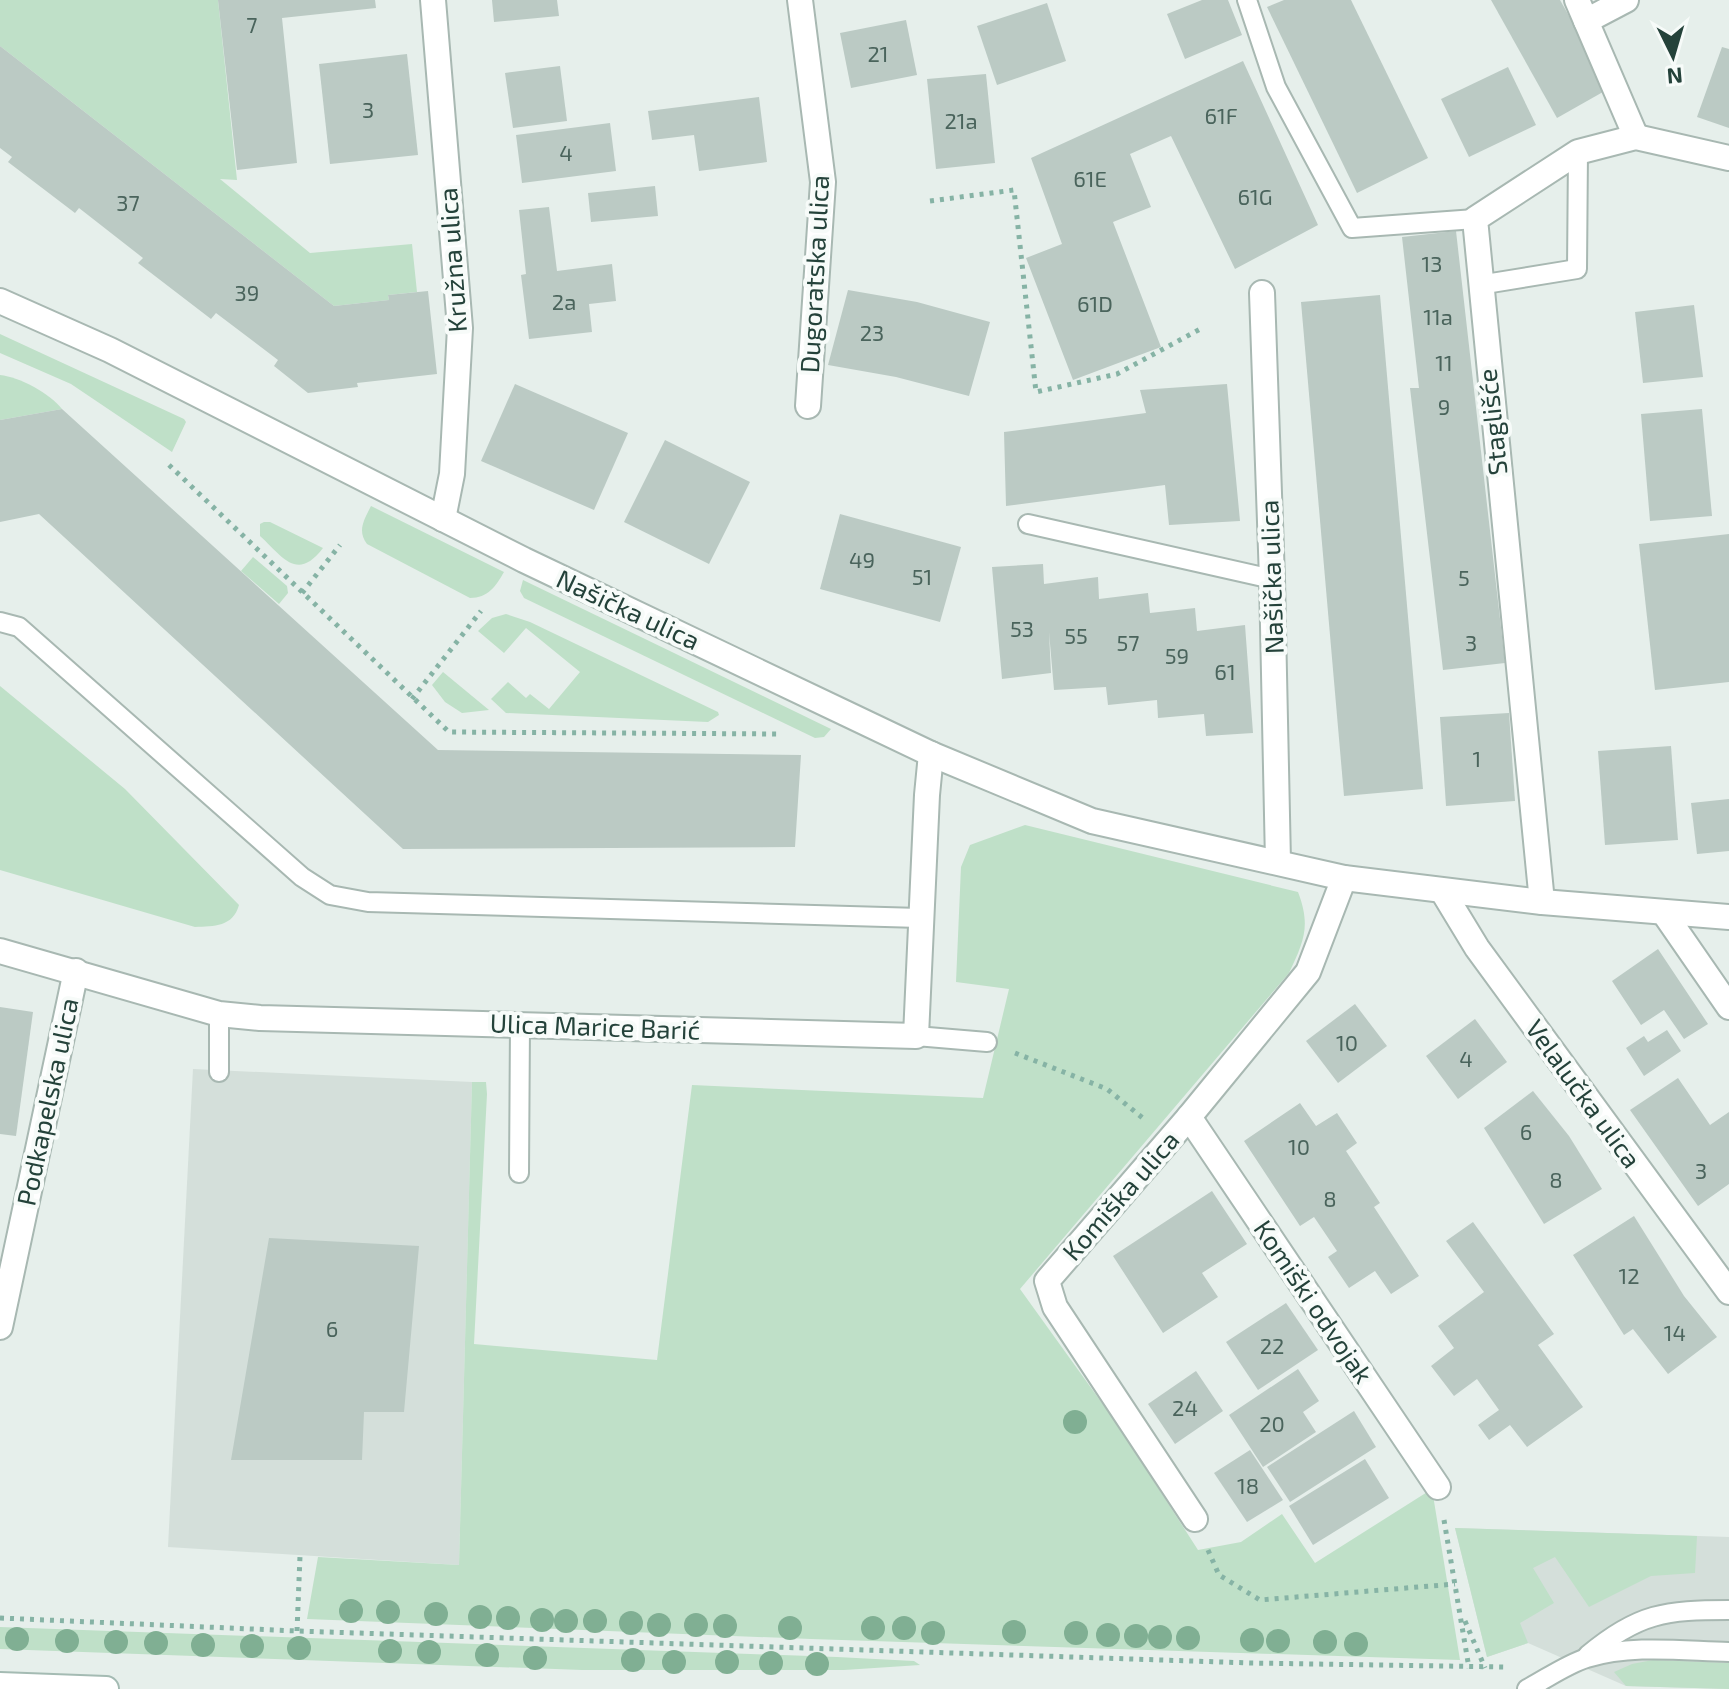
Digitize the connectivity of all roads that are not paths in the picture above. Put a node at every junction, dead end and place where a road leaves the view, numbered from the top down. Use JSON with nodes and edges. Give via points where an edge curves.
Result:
{"nodes":[{"id":1,"x":433,"y":0,"type":"edge"},
{"id":2,"x":800,"y":0,"type":"edge"},
{"id":3,"x":1247,"y":0,"type":"edge"},
{"id":4,"x":1626,"y":0,"type":"edge"},
{"id":5,"x":1582,"y":10,"type":"edge"},
{"id":6,"x":1636,"y":137,"type":"junction"},
{"id":7,"x":1578,"y":152,"type":"junction"},
{"id":8,"x":1729,"y":158,"type":"edge"},
{"id":9,"x":1475,"y":219,"type":"junction"},
{"id":10,"x":1479,"y":285,"type":"junction"},
{"id":11,"x":1262,"y":293,"type":"dead end"},
{"id":12,"x":0,"y":301,"type":"edge"},
{"id":13,"x":808,"y":406,"type":"dead end"},
{"id":14,"x":443,"y":519,"type":"junction"},
{"id":15,"x":1028,"y":524,"type":"dead end"},
{"id":16,"x":1272,"y":579,"type":"junction"},
{"id":17,"x":0,"y":622,"type":"edge"},
{"id":18,"x":931,"y":754,"type":"junction"},
{"id":19,"x":1278,"y":862,"type":"junction"},
{"id":20,"x":1344,"y":878,"type":"junction"},
{"id":21,"x":1443,"y":892,"type":"junction"},
{"id":22,"x":1542,"y":902,"type":"junction"},
{"id":23,"x":1664,"y":913,"type":"junction"},
{"id":24,"x":1729,"y":917,"type":"edge"},
{"id":25,"x":920,"y":918,"type":"junction"},
{"id":26,"x":0,"y":951,"type":"edge"},
{"id":27,"x":76,"y":971,"type":"junction"},
{"id":28,"x":1729,"y":1007,"type":"edge"},
{"id":29,"x":219,"y":1014,"type":"junction"},
{"id":30,"x":520,"y":1024,"type":"junction"},
{"id":31,"x":916,"y":1036,"type":"junction"},
{"id":32,"x":987,"y":1042,"type":"road end"},
{"id":33,"x":219,"y":1072,"type":"dead end"},
{"id":34,"x":1189,"y":1117,"type":"junction"},
{"id":35,"x":519,"y":1173,"type":"dead end"},
{"id":36,"x":1729,"y":1292,"type":"edge"},
{"id":37,"x":0,"y":1327,"type":"edge"},
{"id":38,"x":1438,"y":1487,"type":"road end"},
{"id":39,"x":1195,"y":1519,"type":"road end"},
{"id":40,"x":1729,"y":1610,"type":"edge"},
{"id":41,"x":1729,"y":1652,"type":"edge"},
{"id":42,"x":1585,"y":1658,"type":"junction"},
{"id":43,"x":0,"y":1685,"type":"edge"},
{"id":44,"x":106,"y":1689,"type":"edge"},
{"id":45,"x":1527,"y":1689,"type":"edge"}],
"edges":[{"from":1,"to":14,"type":"street","name":"Kružna ulica","via":[[460,328],[452,474]]},
{"from":2,"to":13,"type":"street","name":"Dugoratska ulica","via":[[823,182]]},
{"from":3,"to":9,"type":"lane","via":[[1276,87],[1352,228]]},
{"from":4,"to":5,"type":"street"},
{"from":5,"to":6,"type":"street"},
{"from":6,"to":7,"type":"street"},
{"from":6,"to":8,"type":"street"},
{"from":7,"to":9,"type":"street"},
{"from":7,"to":10,"type":"lane","via":[[1577,269]]},
{"from":9,"to":10,"type":"street","name":"Staglišće"},
{"from":10,"to":22,"type":"street","name":"Staglišće"},
{"from":11,"to":16,"type":"street","name":"Našička ulica"},
{"from":12,"to":14,"type":"street","name":"Našička ulica","via":[[110,350]]},
{"from":14,"to":18,"type":"street","name":"Našička ulica"},
{"from":15,"to":16,"type":"lane"},
{"from":16,"to":19,"type":"street","name":"Našička ulica"},
{"from":17,"to":25,"type":"lane","via":[[19,627],[302,877],[330,895],[368,902]]},
{"from":18,"to":19,"type":"street","name":"Našička ulica","via":[[1092,821]]},
{"from":18,"to":25,"type":"street"},
{"from":19,"to":20,"type":"street","name":"Našička ulica"},
{"from":20,"to":21,"type":"street","name":"Našička ulica"},
{"from":20,"to":34,"type":"street","name":"Komiška ulica","via":[[1308,972]]},
{"from":21,"to":22,"type":"street","name":"Našička ulica"},
{"from":21,"to":36,"type":"street","name":"Velalučka ulica","via":[[1477,948]]},
{"from":22,"to":23,"type":"street","name":"Našička ulica"},
{"from":23,"to":24,"type":"street","name":"Našička ulica"},
{"from":23,"to":28,"type":"street"},
{"from":25,"to":31,"type":"street"},
{"from":26,"to":27,"type":"street","name":"Ulica Marice Barić"},
{"from":27,"to":29,"type":"street","name":"Ulica Marice Barić"},
{"from":27,"to":37,"type":"street","name":"Podkapelska ulica"},
{"from":29,"to":30,"type":"street","name":"Ulica Marice Barić"},
{"from":29,"to":33,"type":"lane"},
{"from":30,"to":31,"type":"street","name":"Ulica Marice Barić"},
{"from":30,"to":35,"type":"lane"},
{"from":31,"to":32,"type":"lane"},
{"from":34,"to":38,"type":"street","name":"Komiški odvojak"},
{"from":34,"to":39,"type":"street","name":"Komiška ulica","via":[[1047,1281],[1055,1307]]},
{"from":40,"to":42,"type":"lane","via":[[1687,1610],[1635,1621]]},
{"from":41,"to":42,"type":"lane","via":[[1647,1650]]},
{"from":42,"to":45,"type":"lane"},
{"from":43,"to":44,"type":"street"}]}
